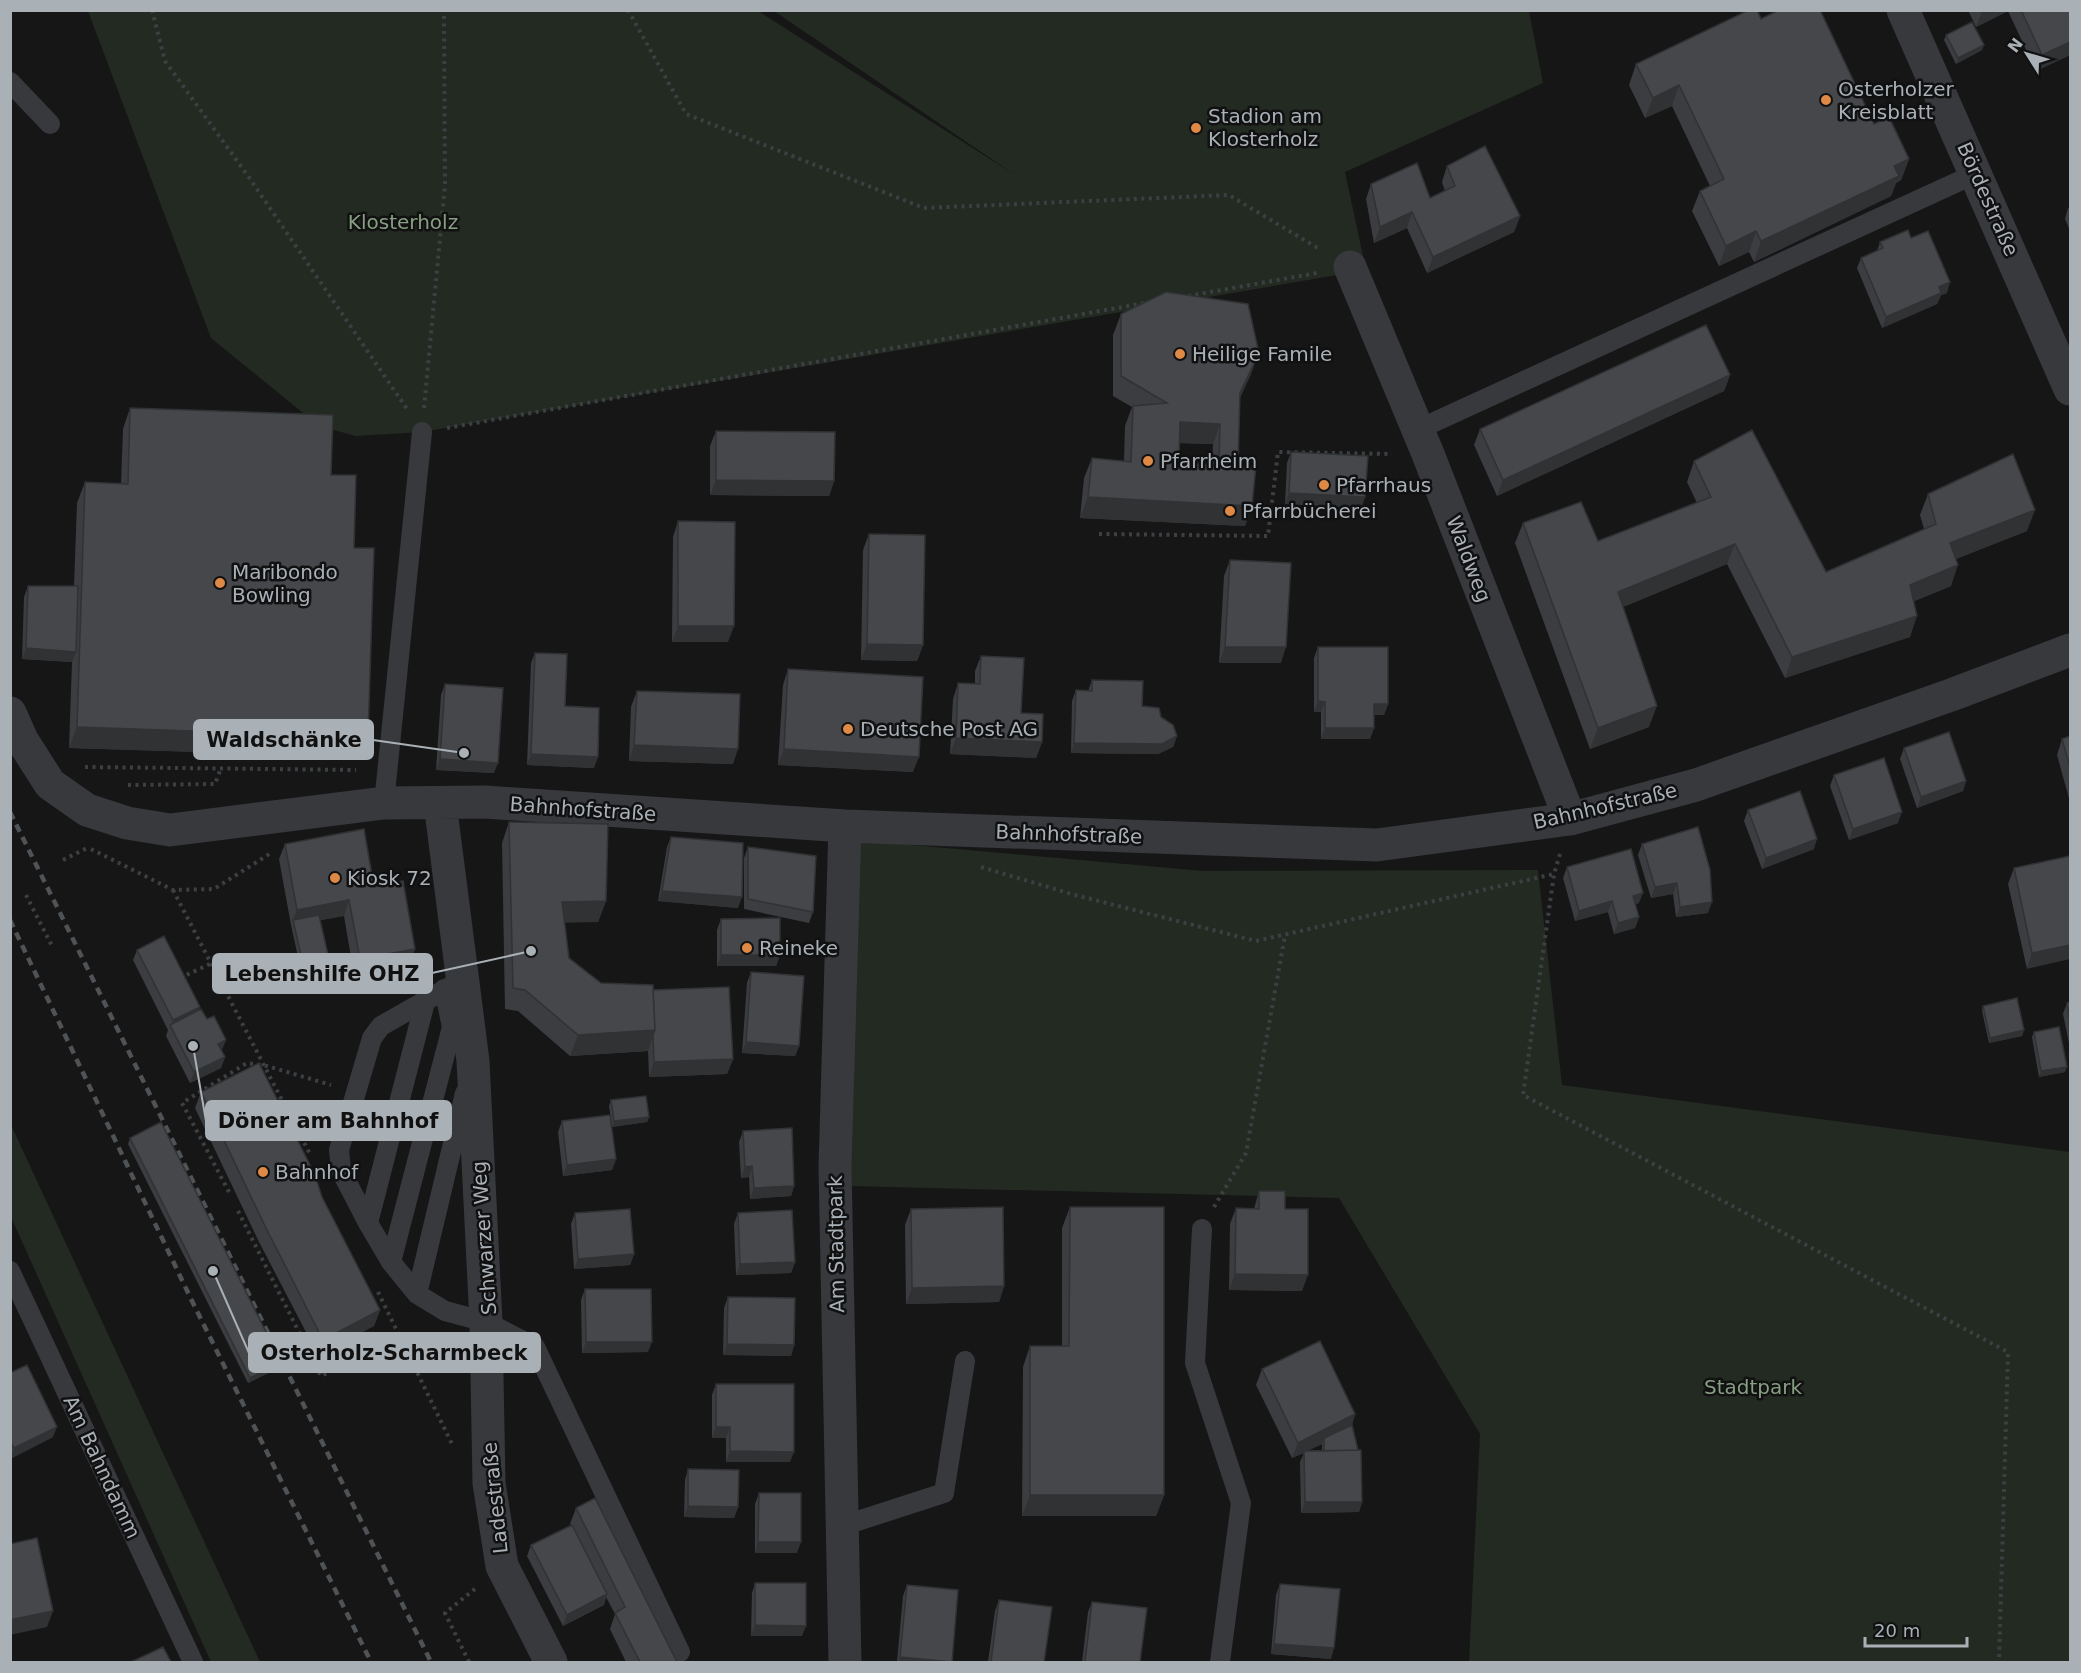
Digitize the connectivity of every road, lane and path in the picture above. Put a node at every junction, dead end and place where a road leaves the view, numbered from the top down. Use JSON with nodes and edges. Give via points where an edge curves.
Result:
{"nodes":[{"id":1,"x":152,"y":10,"type":"edge"},
{"id":2,"x":444,"y":10,"type":"edge"},
{"id":3,"x":628,"y":10,"type":"edge"},
{"id":4,"x":1903,"y":10,"type":"edge"},
{"id":5,"x":10,"y":82,"type":"edge"},
{"id":6,"x":50,"y":123,"type":"dead end"},
{"id":7,"x":1977,"y":173,"type":"junction"},
{"id":8,"x":1350,"y":267,"type":"junction"},
{"id":9,"x":1186,"y":296,"type":"edge"},
{"id":10,"x":1150,"y":303,"type":"edge"},
{"id":11,"x":2070,"y":389,"type":"edge"},
{"id":12,"x":422,"y":432,"type":"junction"},
{"id":13,"x":1423,"y":442,"type":"junction"},
{"id":14,"x":1099,"y":534,"type":"dead end"},
{"id":15,"x":2070,"y":650,"type":"edge"},
{"id":16,"x":10,"y":713,"type":"edge"},
{"id":17,"x":221,"y":768,"type":"junction"},
{"id":18,"x":385,"y":770,"type":"junction"},
{"id":19,"x":44,"y":775,"type":"junction"},
{"id":20,"x":124,"y":785,"type":"dead end"},
{"id":21,"x":384,"y":802,"type":"junction"},
{"id":22,"x":440,"y":803,"type":"junction"},
{"id":23,"x":1570,"y":819,"type":"junction"},
{"id":24,"x":845,"y":826,"type":"junction"},
{"id":25,"x":63,"y":860,"type":"dead end"},
{"id":26,"x":976,"y":865,"type":"dead end"},
{"id":27,"x":1554,"y":874,"type":"junction"},
{"id":28,"x":26,"y":895,"type":"dead end"},
{"id":29,"x":1285,"y":935,"type":"junction"},
{"id":30,"x":52,"y":946,"type":"dead end"},
{"id":31,"x":212,"y":963,"type":"junction"},
{"id":32,"x":177,"y":980,"type":"edge"},
{"id":33,"x":453,"y":984,"type":"junction"},
{"id":34,"x":425,"y":1002,"type":"junction"},
{"id":35,"x":473,"y":1061,"type":"junction"},
{"id":36,"x":267,"y":1066,"type":"junction"},
{"id":37,"x":356,"y":1093,"type":"junction"},
{"id":38,"x":219,"y":1154,"type":"edge"},
{"id":39,"x":210,"y":1158,"type":"junction"},
{"id":40,"x":314,"y":1162,"type":"dead end"},
{"id":41,"x":229,"y":1192,"type":"dead end"},
{"id":42,"x":238,"y":1211,"type":"dead end"},
{"id":43,"x":368,"y":1223,"type":"junction"},
{"id":44,"x":1202,"y":1229,"type":"joint"},
{"id":45,"x":391,"y":1262,"type":"junction"},
{"id":46,"x":10,"y":1271,"type":"edge"},
{"id":47,"x":375,"y":1286,"type":"dead end"},
{"id":48,"x":417,"y":1294,"type":"junction"},
{"id":49,"x":486,"y":1322,"type":"junction"},
{"id":50,"x":400,"y":1337,"type":"junction"},
{"id":51,"x":965,"y":1361,"type":"dead end"},
{"id":52,"x":455,"y":1449,"type":"dead end"},
{"id":53,"x":843,"y":1526,"type":"junction"},
{"id":54,"x":502,"y":1566,"type":"junction"},
{"id":55,"x":680,"y":1652,"type":"dead end"},
{"id":56,"x":193,"y":1662,"type":"edge"},
{"id":57,"x":469,"y":1662,"type":"edge"},
{"id":58,"x":551,"y":1662,"type":"edge"},
{"id":59,"x":845,"y":1662,"type":"edge"},
{"id":60,"x":1220,"y":1662,"type":"edge"},
{"id":61,"x":1999,"y":1662,"type":"edge"}],
"edges":[{"from":1,"to":12,"type":"path","via":[[165,61]]},
{"from":2,"to":12,"type":"path","via":[[445,184]]},
{"from":3,"to":8,"type":"path","via":[[686,114],[924,208],[1229,195]]},
{"from":4,"to":7,"type":"street","name":"Bördestraße"},
{"from":5,"to":6,"type":"lane"},
{"from":7,"to":11,"type":"street","name":"Bördestraße"},
{"from":7,"to":13,"type":"lane"},
{"from":8,"to":9,"type":"path"},
{"from":8,"to":13,"type":"street","name":"Waldweg"},
{"from":10,"to":12,"type":"path"},
{"from":12,"to":18,"type":"lane"},
{"from":13,"to":14,"type":"path","via":[[1278,452],[1268,536]]},
{"from":13,"to":23,"type":"street","name":"Waldweg"},
{"from":15,"to":23,"type":"street","name":"Bahnhofstraße","via":[[1696,785]]},
{"from":16,"to":19,"type":"street"},
{"from":17,"to":18,"type":"path"},
{"from":17,"to":19,"type":"path"},
{"from":17,"to":20,"type":"path","via":[[215,784]]},
{"from":18,"to":21,"type":"lane"},
{"from":19,"to":21,"type":"street","name":"Bahnhofstraße","via":[[87,810],[127,823],[170,830]]},
{"from":21,"to":22,"type":"street","name":"Bahnhofstraße"},
{"from":22,"to":24,"type":"street","name":"Bahnhofstraße","via":[[485,802]]},
{"from":22,"to":33,"type":"street","name":"Schwarzer Weg"},
{"from":23,"to":24,"type":"street","name":"Bahnhofstraße","via":[[1377,845]]},
{"from":23,"to":27,"type":"path"},
{"from":24,"to":53,"type":"street","name":"Am Stadtpark","via":[[835,1167]]},
{"from":25,"to":31,"type":"path","via":[[88,848],[173,890]]},
{"from":26,"to":29,"type":"path","via":[[1075,895],[1256,941]]},
{"from":27,"to":29,"type":"path"},
{"from":27,"to":61,"type":"path","via":[[1522,1095],[2008,1352]]},
{"from":28,"to":30,"type":"path"},
{"from":29,"to":44,"type":"path","via":[[1246,1153]]},
{"from":31,"to":32,"type":"path"},
{"from":31,"to":36,"type":"path"},
{"from":33,"to":34,"type":"lane"},
{"from":33,"to":35,"type":"street","name":"Schwarzer Weg"},
{"from":33,"to":45,"type":"lane","via":[[452,1027]]},
{"from":34,"to":37,"type":"lane","via":[[381,1026],[372,1038]]},
{"from":34,"to":43,"type":"lane"},
{"from":35,"to":48,"type":"lane"},
{"from":35,"to":49,"type":"street","name":"Schwarzer Weg"},
{"from":36,"to":37,"type":"path"},
{"from":36,"to":39,"type":"path","via":[[247,1063],[182,1103]]},
{"from":36,"to":40,"type":"path"},
{"from":37,"to":43,"type":"lane","via":[[339,1150],[341,1171]]},
{"from":38,"to":39,"type":"path"},
{"from":39,"to":41,"type":"path"},
{"from":42,"to":50,"type":"path","via":[[321,1376]]},
{"from":43,"to":45,"type":"lane"},
{"from":44,"to":60,"type":"lane","via":[[1195,1363],[1241,1503]]},
{"from":45,"to":48,"type":"lane"},
{"from":46,"to":56,"type":"lane","name":"Am Bahndamm"},
{"from":47,"to":50,"type":"path"},
{"from":48,"to":49,"type":"lane","via":[[445,1311]]},
{"from":49,"to":54,"type":"street","name":"Ladestraße","via":[[489,1483]]},
{"from":49,"to":55,"type":"lane","name":"Schwarzer Weg","via":[[535,1347]]},
{"from":50,"to":52,"type":"path"},
{"from":51,"to":53,"type":"lane","via":[[944,1493]]},
{"from":53,"to":59,"type":"street","name":"Am Stadtpark"},
{"from":54,"to":57,"type":"path","via":[[445,1613]]},
{"from":54,"to":58,"type":"street","name":"Ladestraße"}]}
